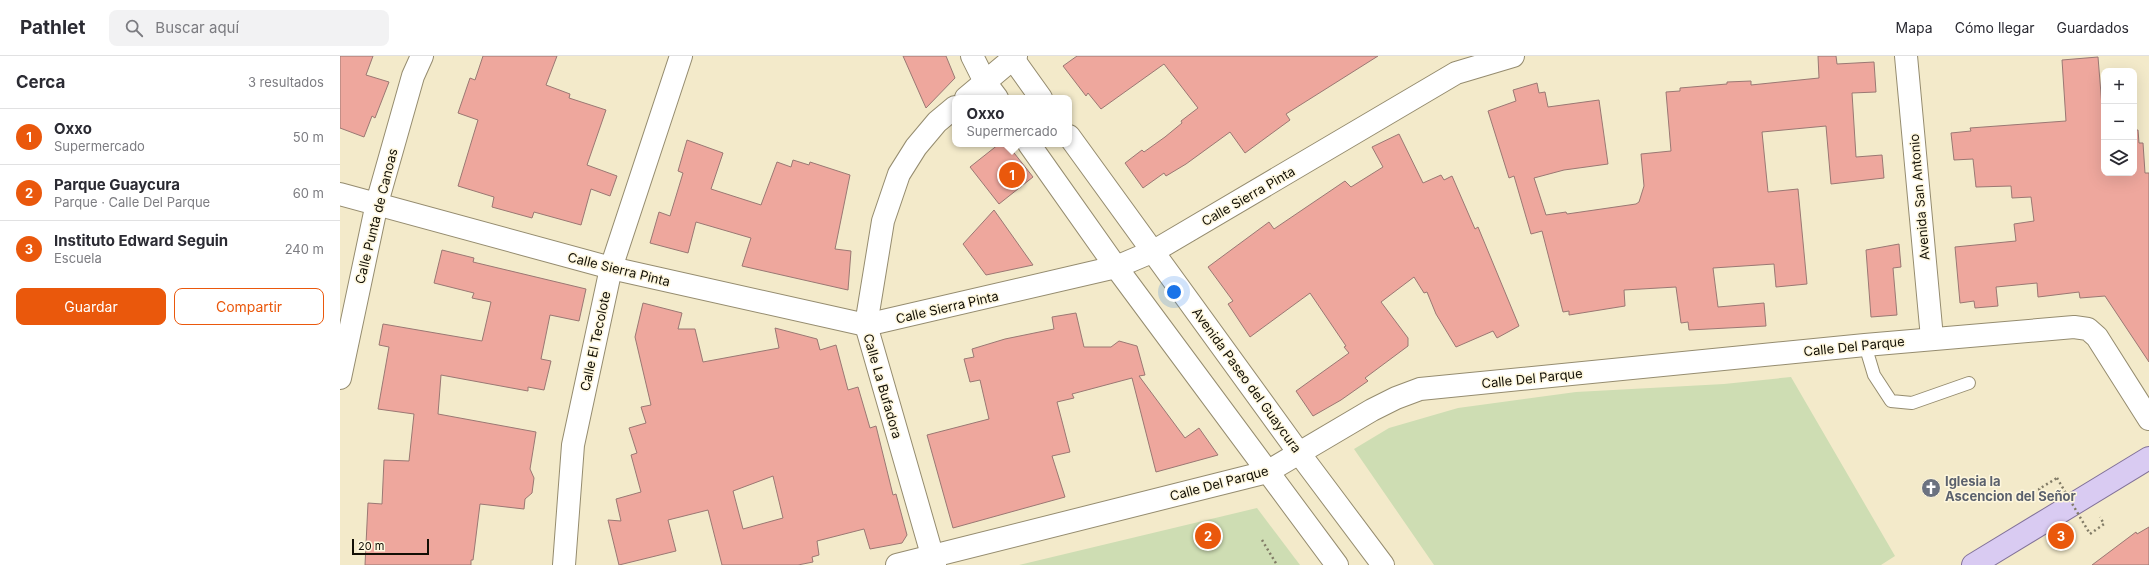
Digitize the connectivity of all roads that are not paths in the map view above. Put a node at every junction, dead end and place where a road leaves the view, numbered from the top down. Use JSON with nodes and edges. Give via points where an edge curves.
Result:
{"nodes":[{"id":1,"x":422,"y":56,"type":"edge"},
{"id":2,"x":681,"y":56,"type":"edge"},
{"id":3,"x":972,"y":56,"type":"edge"},
{"id":4,"x":1513,"y":56,"type":"edge"},
{"id":5,"x":1906,"y":56,"type":"edge"},
{"id":6,"x":1013,"y":57,"type":"edge"},
{"id":7,"x":991,"y":90,"type":"edge"},
{"id":8,"x":975,"y":95,"type":"edge"},
{"id":9,"x":1039,"y":95,"type":"edge"},
{"id":10,"x":952,"y":110,"type":"edge"},
{"id":11,"x":1072,"y":140,"type":"edge"},
{"id":12,"x":1031,"y":147,"type":"edge"},
{"id":13,"x":340,"y":194,"type":"edge"},
{"id":14,"x":376,"y":203,"type":"junction"},
{"id":15,"x":1154,"y":251,"type":"junction"},
{"id":16,"x":1116,"y":267,"type":"junction"},
{"id":17,"x":611,"y":268,"type":"junction"},
{"id":18,"x":866,"y":325,"type":"junction"},
{"id":19,"x":1932,"y":338,"type":"junction"},
{"id":20,"x":1865,"y":345,"type":"junction"},
{"id":21,"x":340,"y":378,"type":"edge"},
{"id":22,"x":1969,"y":383,"type":"dead end"},
{"id":23,"x":2149,"y":419,"type":"edge"},
{"id":24,"x":1299,"y":453,"type":"junction"},
{"id":25,"x":2149,"y":458,"type":"edge"},
{"id":26,"x":1267,"y":472,"type":"junction"},
{"id":27,"x":933,"y":561,"type":"edge"},
{"id":28,"x":564,"y":565,"type":"edge"},
{"id":29,"x":898,"y":565,"type":"edge"},
{"id":30,"x":1337,"y":565,"type":"edge"},
{"id":31,"x":1383,"y":565,"type":"edge"},
{"id":32,"x":1973,"y":565,"type":"edge"}],
"edges":[{"from":1,"to":14,"type":"street","name":"Calle Punta de Canoas","via":[[413,76]]},
{"from":2,"to":17,"type":"street","name":"Calle El Tecolote"},
{"from":3,"to":7,"type":"street"},
{"from":4,"to":15,"type":"street","name":"Calle Sierra Pinta","via":[[1456,74]]},
{"from":5,"to":19,"type":"street","name":"Avenida San Antonio"},
{"from":6,"to":7,"type":"street"},
{"from":6,"to":9,"type":"street"},
{"from":7,"to":8,"type":"street"},
{"from":10,"to":18,"type":"street","name":"Calle La Bufadora","via":[[916,147],[900,174],[883,221]]},
{"from":11,"to":15,"type":"street","name":"Avenida Paseo del Guaycura"},
{"from":12,"to":16,"type":"street"},
{"from":13,"to":14,"type":"street","name":"Calle Sierra Pinta"},
{"from":14,"to":17,"type":"street","name":"Calle Sierra Pinta"},
{"from":14,"to":21,"type":"street","name":"Calle Punta de Canoas"},
{"from":15,"to":16,"type":"street","name":"Calle Sierra Pinta"},
{"from":15,"to":24,"type":"street","name":"Avenida Paseo del Guaycura"},
{"from":16,"to":18,"type":"street","name":"Calle Sierra Pinta"},
{"from":16,"to":26,"type":"street"},
{"from":17,"to":18,"type":"street","name":"Calle Sierra Pinta"},
{"from":17,"to":28,"type":"street","name":"Calle El Tecolote","via":[[573,445]]},
{"from":18,"to":27,"type":"street","name":"Calle La Bufadora"},
{"from":19,"to":20,"type":"street","name":"Calle Del Parque"},
{"from":19,"to":23,"type":"street","name":"Calle Del Parque","via":[[2074,326],[2088,329],[2097,337]]},
{"from":20,"to":22,"type":"lane","via":[[1874,375],[1891,401],[1912,404]]},
{"from":20,"to":24,"type":"street","name":"Calle Del Parque","via":[[1420,389],[1372,410]]},
{"from":24,"to":26,"type":"street","name":"Calle Del Parque"},
{"from":24,"to":31,"type":"street","name":"Avenida Paseo del Guaycura"},
{"from":25,"to":32,"type":"main road"},
{"from":26,"to":27,"type":"street","name":"Calle Del Parque"},
{"from":26,"to":30,"type":"street"},
{"from":27,"to":29,"type":"street","name":"Calle Del Parque"}]}
